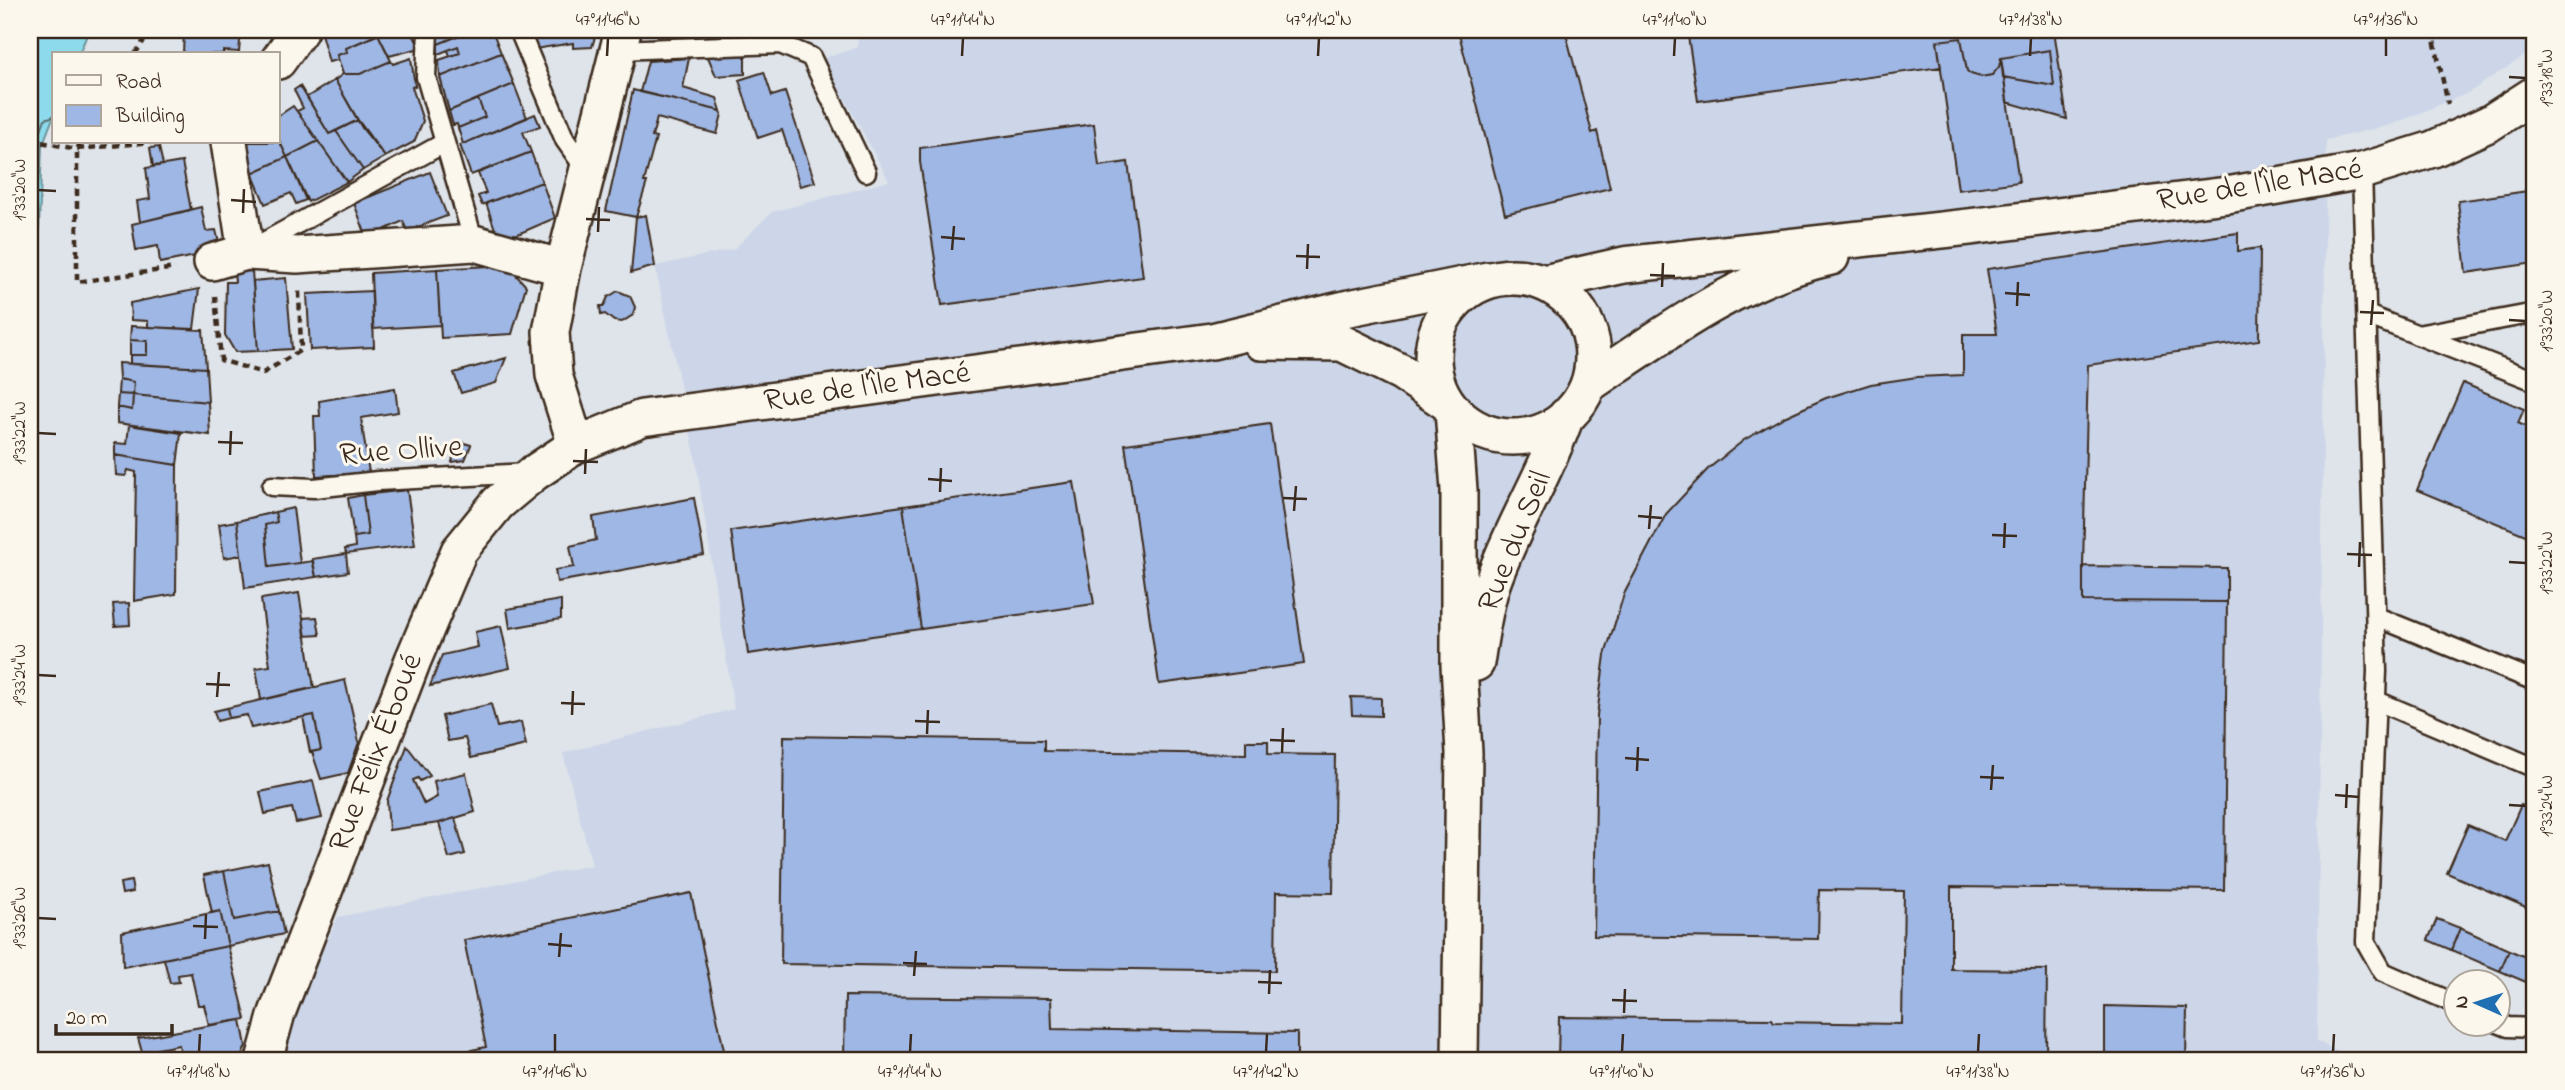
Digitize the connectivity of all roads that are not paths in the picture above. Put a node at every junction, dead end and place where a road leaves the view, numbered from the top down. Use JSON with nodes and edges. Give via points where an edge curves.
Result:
{"nodes":[{"id":1,"x":300,"y":30,"type":"edge"},
{"id":2,"x":428,"y":30,"type":"edge"},
{"id":3,"x":519,"y":30,"type":"edge"},
{"id":4,"x":620,"y":40,"type":"edge"},
{"id":5,"x":280,"y":58,"type":"edge"},
{"id":6,"x":2535,"y":94,"type":"edge"},
{"id":7,"x":444,"y":143,"type":"junction"},
{"id":8,"x":229,"y":144,"type":"edge"},
{"id":9,"x":2362,"y":171,"type":"junction"},
{"id":10,"x":587,"y":172,"type":"junction"},
{"id":11,"x":866,"y":172,"type":"dead end"},
{"id":12,"x":1969,"y":227,"type":"junction"},
{"id":13,"x":474,"y":243,"type":"junction"},
{"id":14,"x":246,"y":252,"type":"junction"},
{"id":15,"x":212,"y":262,"type":"road end"},
{"id":16,"x":563,"y":268,"type":"junction"},
{"id":17,"x":1488,"y":280,"type":"junction"},
{"id":18,"x":1544,"y":283,"type":"junction"},
{"id":19,"x":2535,"y":313,"type":"edge"},
{"id":20,"x":2367,"y":316,"type":"junction"},
{"id":21,"x":2417,"y":335,"type":"junction"},
{"id":22,"x":1212,"y":341,"type":"junction"},
{"id":23,"x":2535,"y":381,"type":"edge"},
{"id":24,"x":1588,"y":385,"type":"junction"},
{"id":25,"x":1450,"y":407,"type":"junction"},
{"id":26,"x":1566,"y":416,"type":"junction"},
{"id":27,"x":576,"y":445,"type":"junction"},
{"id":28,"x":534,"y":473,"type":"junction"},
{"id":29,"x":272,"y":486,"type":"dead end"},
{"id":30,"x":2377,"y":617,"type":"junction"},
{"id":31,"x":2534,"y":678,"type":"edge"},
{"id":32,"x":2377,"y":701,"type":"junction"},
{"id":33,"x":1464,"y":753,"type":"junction"},
{"id":34,"x":2535,"y":768,"type":"edge"},
{"id":35,"x":2442,"y":998,"type":"edge"},
{"id":36,"x":2512,"y":1027,"type":"edge"},
{"id":37,"x":2535,"y":1028,"type":"edge"},
{"id":38,"x":264,"y":1060,"type":"edge"},
{"id":39,"x":1460,"y":1060,"type":"edge"}],
"edges":[{"from":1,"to":5,"type":"street"},
{"from":2,"to":7,"type":"lane","via":[[426,77]]},
{"from":3,"to":10,"type":"lane","via":[[565,140]]},
{"from":4,"to":10,"type":"street"},
{"from":4,"to":11,"type":"lane","via":[[780,44],[811,57]]},
{"from":6,"to":9,"type":"street","name":"Rue de l'Île Macé","via":[[2490,123],[2433,149]]},
{"from":7,"to":13,"type":"lane"},
{"from":7,"to":14,"type":"lane"},
{"from":8,"to":14,"type":"street"},
{"from":9,"to":12,"type":"street","name":"Rue de l'Île Macé","via":[[2227,195]]},
{"from":9,"to":20,"type":"lane"},
{"from":10,"to":16,"type":"street"},
{"from":12,"to":18,"type":"street","name":"Rue de l'Île Macé","via":[[1624,265]]},
{"from":12,"to":24,"type":"street","name":"Rue de l'Île Macé","via":[[1820,259],[1756,280]]},
{"from":13,"to":14,"type":"street","via":[[297,255]]},
{"from":13,"to":16,"type":"street"},
{"from":14,"to":15,"type":"street"},
{"from":16,"to":27,"type":"street","via":[[551,332],[554,375]]},
{"from":17,"to":18,"type":"street","via":[[1518,277]]},
{"from":17,"to":22,"type":"street","name":"Rue de l'Île Macé"},
{"from":17,"to":25,"type":"street","via":[[1459,298],[1438,327],[1433,363],[1438,387]]},
{"from":18,"to":24,"type":"street","via":[[1569,299],[1586,325],[1592,350]]},
{"from":19,"to":21,"type":"lane"},
{"from":20,"to":21,"type":"lane"},
{"from":20,"to":30,"type":"lane"},
{"from":21,"to":23,"type":"lane"},
{"from":22,"to":25,"type":"street","name":"Rue de l'Île Macé","via":[[1342,343],[1401,372]]},
{"from":22,"to":27,"type":"street","name":"Rue de l'Île Macé","via":[[642,418]]},
{"from":24,"to":26,"type":"street"},
{"from":25,"to":26,"type":"street","via":[[1486,433],[1516,437],[1540,432]]},
{"from":25,"to":33,"type":"street","name":"Rue du Seil","via":[[1460,490],[1459,665]]},
{"from":26,"to":33,"type":"street","name":"Rue du Seil","via":[[1492,584],[1481,627]]},
{"from":27,"to":28,"type":"street","name":"Rue de l'Île Macé"},
{"from":28,"to":29,"type":"lane","name":"Rue Ollive","via":[[314,488]]},
{"from":28,"to":38,"type":"street","name":"Rue Félix Éboué","via":[[498,503],[459,551],[412,660],[282,1000]]},
{"from":30,"to":31,"type":"lane"},
{"from":30,"to":32,"type":"lane"},
{"from":32,"to":34,"type":"lane"},
{"from":32,"to":35,"type":"lane","via":[[2366,942],[2383,972]]},
{"from":33,"to":39,"type":"street","name":"Rue du Seil"},
{"from":36,"to":37,"type":"lane"}]}
